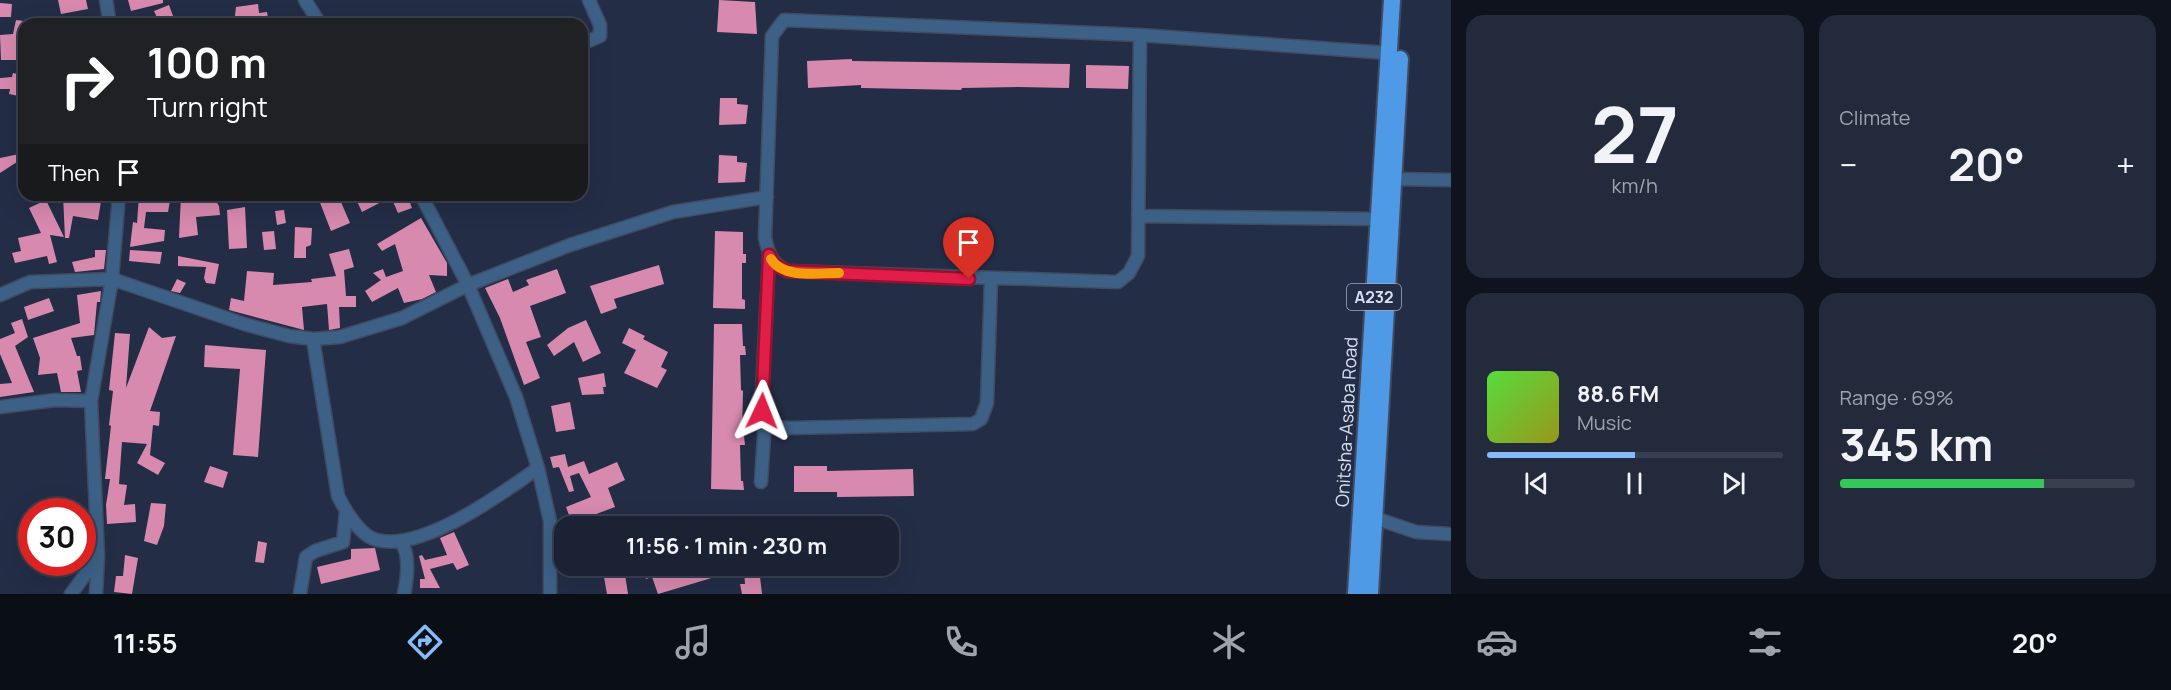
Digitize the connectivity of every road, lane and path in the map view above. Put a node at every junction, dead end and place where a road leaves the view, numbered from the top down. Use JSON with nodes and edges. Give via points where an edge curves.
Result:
{"nodes":[{"id":1,"x":106,"y":0,"type":"edge"},
{"id":2,"x":305,"y":0,"type":"edge"},
{"id":3,"x":589,"y":0,"type":"edge"},
{"id":4,"x":1392,"y":0,"type":"edge"},
{"id":5,"x":1403,"y":0,"type":"edge"},
{"id":6,"x":109,"y":18,"type":"edge"},
{"id":7,"x":316,"y":18,"type":"edge"},
{"id":8,"x":1140,"y":35,"type":"junction"},
{"id":9,"x":588,"y":41,"type":"edge"},
{"id":10,"x":1389,"y":53,"type":"junction"},
{"id":11,"x":1393,"y":179,"type":"junction"},
{"id":12,"x":1451,"y":180,"type":"edge"},
{"id":13,"x":767,"y":197,"type":"junction"},
{"id":14,"x":118,"y":201,"type":"edge"},
{"id":15,"x":424,"y":201,"type":"edge"},
{"id":16,"x":1138,"y":216,"type":"junction"},
{"id":17,"x":1384,"y":216,"type":"junction"},
{"id":18,"x":769,"y":255,"type":"junction"},
{"id":19,"x":112,"y":279,"type":"junction"},
{"id":20,"x":991,"y":279,"type":"junction"},
{"id":21,"x":468,"y":285,"type":"junction"},
{"id":22,"x":0,"y":295,"type":"edge"},
{"id":23,"x":313,"y":339,"type":"junction"},
{"id":24,"x":91,"y":401,"type":"junction"},
{"id":25,"x":0,"y":407,"type":"edge"},
{"id":26,"x":765,"y":421,"type":"junction"},
{"id":27,"x":538,"y":468,"type":"junction"},
{"id":28,"x":761,"y":482,"type":"dead end"},
{"id":29,"x":346,"y":511,"type":"junction"},
{"id":30,"x":1375,"y":518,"type":"junction"},
{"id":31,"x":1451,"y":534,"type":"edge"},
{"id":32,"x":400,"y":542,"type":"junction"},
{"id":33,"x":98,"y":556,"type":"junction"},
{"id":34,"x":71,"y":594,"type":"edge"},
{"id":35,"x":96,"y":594,"type":"edge"},
{"id":36,"x":300,"y":594,"type":"edge"},
{"id":37,"x":404,"y":594,"type":"edge"},
{"id":38,"x":550,"y":594,"type":"edge"},
{"id":39,"x":1356,"y":594,"type":"edge"},
{"id":40,"x":1370,"y":594,"type":"edge"}],
"edges":[{"from":1,"to":6,"type":"street"},
{"from":2,"to":7,"type":"street"},
{"from":3,"to":9,"type":"street","via":[[600,25],[600,36]]},
{"from":4,"to":10,"type":"highway","name":"Onitsha-Asaba Road","number":"A232"},
{"from":5,"to":11,"type":"highway","number":"A232"},
{"from":8,"to":10,"type":"street"},
{"from":8,"to":13,"type":"street","via":[[784,20],[772,36]]},
{"from":8,"to":16,"type":"street"},
{"from":10,"to":17,"type":"highway","name":"Onitsha-Asaba Road","number":"A232"},
{"from":11,"to":12,"type":"street"},
{"from":11,"to":17,"type":"highway","number":"A232"},
{"from":13,"to":18,"type":"street","via":[[765,238]]},
{"from":13,"to":21,"type":"street","via":[[673,212],[570,245]]},
{"from":14,"to":19,"type":"street"},
{"from":15,"to":21,"type":"street"},
{"from":16,"to":17,"type":"street"},
{"from":16,"to":20,"type":"street","via":[[1138,256],[1129,273],[1118,282]]},
{"from":17,"to":30,"type":"highway","number":"A232"},
{"from":17,"to":39,"type":"highway","name":"Onitsha-Asaba Road","number":"A232"},
{"from":18,"to":20,"type":"street","via":[[774,264],[787,271]]},
{"from":18,"to":26,"type":"street","via":[[762,411]]},
{"from":19,"to":22,"type":"street","via":[[30,282]]},
{"from":19,"to":23,"type":"street","via":[[244,324]]},
{"from":19,"to":24,"type":"street"},
{"from":20,"to":26,"type":"street","via":[[987,403],[981,419],[973,424],[789,428],[774,427]]},
{"from":21,"to":23,"type":"street","via":[[402,318],[340,337]]},
{"from":21,"to":27,"type":"street","via":[[516,397]]},
{"from":23,"to":29,"type":"street","via":[[335,485]]},
{"from":24,"to":25,"type":"street","via":[[55,400]]},
{"from":24,"to":33,"type":"street"},
{"from":26,"to":28,"type":"street"},
{"from":27,"to":32,"type":"street","via":[[476,512]]},
{"from":27,"to":38,"type":"street","via":[[550,521]]},
{"from":29,"to":32,"type":"street","via":[[370,537]]},
{"from":29,"to":36,"type":"street","via":[[342,542],[306,557]]},
{"from":30,"to":31,"type":"street","via":[[1416,532]]},
{"from":30,"to":40,"type":"highway","number":"A232"},
{"from":32,"to":37,"type":"street","via":[[407,568]]},
{"from":33,"to":34,"type":"street"},
{"from":33,"to":35,"type":"street"}]}
